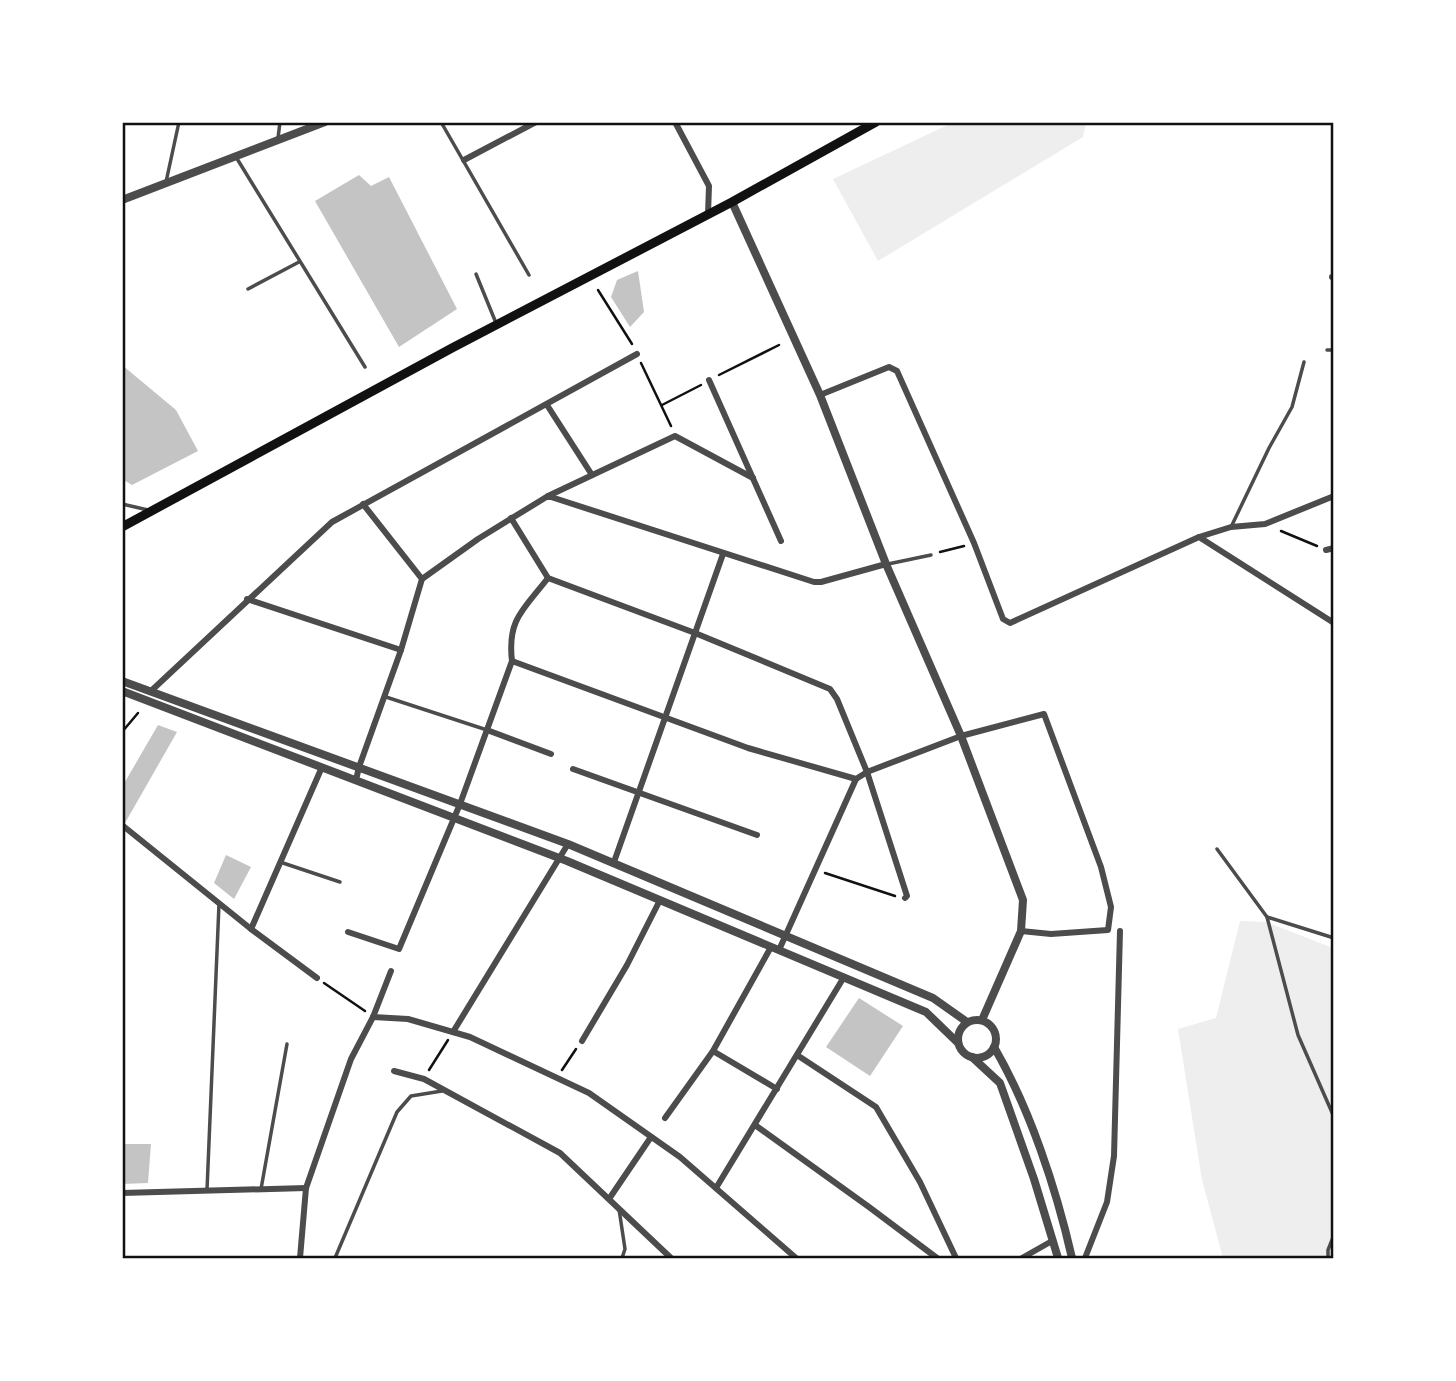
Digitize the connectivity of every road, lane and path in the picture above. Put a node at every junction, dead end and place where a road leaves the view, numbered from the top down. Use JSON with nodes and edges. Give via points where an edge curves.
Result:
{"nodes":[{"id":1,"x":178,"y":122,"type":"edge"},
{"id":2,"x":280,"y":122,"type":"edge"},
{"id":3,"x":325,"y":122,"type":"edge"},
{"id":4,"x":441,"y":122,"type":"edge"},
{"id":5,"x":536,"y":122,"type":"edge"},
{"id":6,"x":675,"y":122,"type":"edge"},
{"id":7,"x":876,"y":122,"type":"edge"},
{"id":8,"x":278,"y":140,"type":"junction"},
{"id":9,"x":235,"y":155,"type":"junction"},
{"id":10,"x":464,"y":160,"type":"junction"},
{"id":11,"x":166,"y":182,"type":"junction"},
{"id":12,"x":122,"y":200,"type":"edge"},
{"id":13,"x":732,"y":202,"type":"junction"},
{"id":14,"x":708,"y":214,"type":"junction"},
{"id":15,"x":299,"y":261,"type":"junction"},
{"id":16,"x":476,"y":274,"type":"dead end"},
{"id":17,"x":528,"y":275,"type":"dead end"},
{"id":18,"x":248,"y":289,"type":"dead end"},
{"id":19,"x":497,"y":325,"type":"junction"},
{"id":20,"x":779,"y":345,"type":"dead end"},
{"id":21,"x":1327,"y":350,"type":"dead end"},
{"id":22,"x":1334,"y":350,"type":"edge"},
{"id":23,"x":637,"y":354,"type":"dead end"},
{"id":24,"x":1304,"y":362,"type":"dead end"},
{"id":25,"x":365,"y":367,"type":"dead end"},
{"id":26,"x":709,"y":380,"type":"junction"},
{"id":27,"x":820,"y":395,"type":"junction"},
{"id":28,"x":547,"y":405,"type":"junction"},
{"id":29,"x":662,"y":405,"type":"dead end"},
{"id":30,"x":592,"y":474,"type":"junction"},
{"id":31,"x":753,"y":478,"type":"junction"},
{"id":32,"x":548,"y":496,"type":"junction"},
{"id":33,"x":1334,"y":496,"type":"edge"},
{"id":34,"x":122,"y":504,"type":"edge"},
{"id":35,"x":363,"y":504,"type":"junction"},
{"id":36,"x":153,"y":511,"type":"junction"},
{"id":37,"x":511,"y":518,"type":"junction"},
{"id":38,"x":1265,"y":524,"type":"junction"},
{"id":39,"x":122,"y":527,"type":"edge"},
{"id":40,"x":1231,"y":527,"type":"junction"},
{"id":41,"x":1199,"y":537,"type":"junction"},
{"id":42,"x":780,"y":541,"type":"dead end"},
{"id":43,"x":974,"y":543,"type":"junction"},
{"id":44,"x":1330,"y":549,"type":"edge"},
{"id":45,"x":723,"y":554,"type":"junction"},
{"id":46,"x":931,"y":555,"type":"joint"},
{"id":47,"x":886,"y":564,"type":"junction"},
{"id":48,"x":548,"y":578,"type":"junction"},
{"id":49,"x":422,"y":579,"type":"junction"},
{"id":50,"x":247,"y":599,"type":"junction"},
{"id":51,"x":1334,"y":623,"type":"edge"},
{"id":52,"x":695,"y":633,"type":"junction"},
{"id":53,"x":401,"y":650,"type":"junction"},
{"id":54,"x":512,"y":661,"type":"junction"},
{"id":55,"x":122,"y":681,"type":"edge"},
{"id":56,"x":122,"y":691,"type":"edge"},
{"id":57,"x":151,"y":691,"type":"junction"},
{"id":58,"x":385,"y":696,"type":"junction"},
{"id":59,"x":138,"y":713,"type":"dead end"},
{"id":60,"x":665,"y":717,"type":"junction"},
{"id":61,"x":487,"y":730,"type":"junction"},
{"id":62,"x":122,"y":732,"type":"edge"},
{"id":63,"x":961,"y":736,"type":"junction"},
{"id":64,"x":551,"y":754,"type":"dead end"},
{"id":65,"x":322,"y":767,"type":"junction"},
{"id":66,"x":359,"y":767,"type":"junction"},
{"id":67,"x":573,"y":769,"type":"dead end"},
{"id":68,"x":867,"y":772,"type":"junction"},
{"id":69,"x":856,"y":779,"type":"junction"},
{"id":70,"x":356,"y":780,"type":"junction"},
{"id":71,"x":638,"y":793,"type":"junction"},
{"id":72,"x":460,"y":804,"type":"junction"},
{"id":73,"x":454,"y":818,"type":"junction"},
{"id":74,"x":122,"y":825,"type":"edge"},
{"id":75,"x":757,"y":835,"type":"dead end"},
{"id":76,"x":568,"y":844,"type":"junction"},
{"id":77,"x":1217,"y":849,"type":"dead end"},
{"id":78,"x":559,"y":858,"type":"junction"},
{"id":79,"x":280,"y":862,"type":"junction"},
{"id":80,"x":614,"y":862,"type":"junction"},
{"id":81,"x":815,"y":870,"type":"junction"},
{"id":82,"x":340,"y":882,"type":"dead end"},
{"id":83,"x":905,"y":898,"type":"joint"},
{"id":84,"x":660,"y":900,"type":"junction"},
{"id":85,"x":219,"y":904,"type":"junction"},
{"id":86,"x":1267,"y":917,"type":"junction"},
{"id":87,"x":251,"y":929,"type":"junction"},
{"id":88,"x":1120,"y":930,"type":"dead end"},
{"id":89,"x":1021,"y":931,"type":"junction"},
{"id":90,"x":348,"y":932,"type":"dead end"},
{"id":91,"x":785,"y":936,"type":"junction"},
{"id":92,"x":1334,"y":938,"type":"edge"},
{"id":93,"x":775,"y":948,"type":"junction"},
{"id":94,"x":391,"y":971,"type":"dead end"},
{"id":95,"x":844,"y":977,"type":"junction"},
{"id":96,"x":317,"y":978,"type":"joint"},
{"id":97,"x":373,"y":1017,"type":"junction"},
{"id":98,"x":982,"y":1020,"type":"junction"},
{"id":99,"x":967,"y":1023,"type":"junction"},
{"id":100,"x":453,"y":1032,"type":"junction"},
{"id":101,"x":582,"y":1041,"type":"joint"},
{"id":102,"x":958,"y":1043,"type":"junction"},
{"id":103,"x":288,"y":1044,"type":"dead end"},
{"id":104,"x":994,"y":1047,"type":"junction"},
{"id":105,"x":713,"y":1051,"type":"junction"},
{"id":106,"x":797,"y":1055,"type":"junction"},
{"id":107,"x":972,"y":1057,"type":"junction"},
{"id":108,"x":394,"y":1071,"type":"dead end"},
{"id":109,"x":556,"y":1077,"type":"junction"},
{"id":110,"x":424,"y":1079,"type":"junction"},
{"id":111,"x":776,"y":1089,"type":"junction"},
{"id":112,"x":445,"y":1090,"type":"junction"},
{"id":113,"x":1334,"y":1117,"type":"edge"},
{"id":114,"x":665,"y":1118,"type":"dead end"},
{"id":115,"x":755,"y":1125,"type":"junction"},
{"id":116,"x":651,"y":1137,"type":"junction"},
{"id":117,"x":306,"y":1188,"type":"junction"},
{"id":118,"x":716,"y":1188,"type":"junction"},
{"id":119,"x":261,"y":1189,"type":"junction"},
{"id":120,"x":207,"y":1190,"type":"junction"},
{"id":121,"x":122,"y":1193,"type":"edge"},
{"id":122,"x":609,"y":1199,"type":"junction"},
{"id":123,"x":619,"y":1209,"type":"junction"},
{"id":124,"x":1334,"y":1235,"type":"edge"},
{"id":125,"x":1052,"y":1241,"type":"junction"},
{"id":126,"x":300,"y":1258,"type":"edge"},
{"id":127,"x":335,"y":1258,"type":"edge"},
{"id":128,"x":622,"y":1258,"type":"edge"},
{"id":129,"x":671,"y":1258,"type":"edge"},
{"id":130,"x":796,"y":1258,"type":"edge"},
{"id":131,"x":937,"y":1258,"type":"edge"},
{"id":132,"x":956,"y":1258,"type":"edge"},
{"id":133,"x":1022,"y":1258,"type":"edge"},
{"id":134,"x":1058,"y":1258,"type":"edge"},
{"id":135,"x":1072,"y":1258,"type":"edge"},
{"id":136,"x":1085,"y":1258,"type":"edge"},
{"id":137,"x":1328,"y":1258,"type":"edge"}],
"edges":[{"from":1,"to":11,"type":"lane"},
{"from":2,"to":8,"type":"lane"},
{"from":3,"to":8,"type":"street"},
{"from":4,"to":10,"type":"lane"},
{"from":5,"to":10,"type":"street"},
{"from":6,"to":14,"type":"street","via":[[709,186]]},
{"from":7,"to":13,"type":"main road"},
{"from":8,"to":9,"type":"street"},
{"from":9,"to":11,"type":"street"},
{"from":9,"to":15,"type":"lane"},
{"from":10,"to":17,"type":"lane"},
{"from":11,"to":12,"type":"street"},
{"from":13,"to":14,"type":"main road"},
{"from":13,"to":27,"type":"street"},
{"from":14,"to":19,"type":"main road"},
{"from":15,"to":18,"type":"lane"},
{"from":15,"to":25,"type":"lane"},
{"from":16,"to":19,"type":"lane"},
{"from":19,"to":36,"type":"main road"},
{"from":20,"to":26,"type":"path"},
{"from":21,"to":22,"type":"lane"},
{"from":23,"to":28,"type":"street"},
{"from":24,"to":40,"type":"lane","via":[[1292,407]]},
{"from":26,"to":29,"type":"path"},
{"from":26,"to":31,"type":"street"},
{"from":27,"to":43,"type":"street","via":[[889,367],[897,371]]},
{"from":27,"to":47,"type":"street"},
{"from":28,"to":30,"type":"street"},
{"from":28,"to":35,"type":"street"},
{"from":30,"to":31,"type":"street","via":[[675,436]]},
{"from":30,"to":32,"type":"street"},
{"from":31,"to":42,"type":"street"},
{"from":32,"to":37,"type":"street"},
{"from":32,"to":45,"type":"street"},
{"from":33,"to":38,"type":"street"},
{"from":34,"to":36,"type":"lane"},
{"from":35,"to":49,"type":"street"},
{"from":35,"to":50,"type":"street","via":[[332,522]]},
{"from":36,"to":39,"type":"main road"},
{"from":37,"to":48,"type":"street"},
{"from":37,"to":49,"type":"street"},
{"from":38,"to":40,"type":"street"},
{"from":38,"to":44,"type":"path"},
{"from":40,"to":41,"type":"street"},
{"from":41,"to":43,"type":"street","via":[[1010,623],[1003,619]]},
{"from":41,"to":51,"type":"street"},
{"from":43,"to":46,"type":"path"},
{"from":45,"to":47,"type":"street","via":[[814,582]]},
{"from":45,"to":52,"type":"street"},
{"from":46,"to":47,"type":"lane"},
{"from":47,"to":63,"type":"street"},
{"from":48,"to":52,"type":"street"},
{"from":48,"to":54,"type":"street","via":[[516,619],[510,640]]},
{"from":49,"to":53,"type":"street"},
{"from":50,"to":53,"type":"street"},
{"from":50,"to":57,"type":"street"},
{"from":52,"to":60,"type":"street"},
{"from":52,"to":68,"type":"street","via":[[830,689]]},
{"from":53,"to":58,"type":"street"},
{"from":54,"to":60,"type":"street"},
{"from":54,"to":61,"type":"street"},
{"from":55,"to":57,"type":"street"},
{"from":56,"to":65,"type":"street"},
{"from":57,"to":66,"type":"street"},
{"from":58,"to":61,"type":"lane"},
{"from":58,"to":66,"type":"street"},
{"from":59,"to":62,"type":"path"},
{"from":60,"to":69,"type":"street","via":[[748,748]]},
{"from":60,"to":71,"type":"street"},
{"from":61,"to":64,"type":"street"},
{"from":61,"to":72,"type":"street"},
{"from":63,"to":68,"type":"street"},
{"from":63,"to":89,"type":"street","via":[[1023,900]]},
{"from":63,"to":89,"type":"street","via":[[1044,714],[1101,867],[1111,906],[1108,930]]},
{"from":65,"to":70,"type":"street"},
{"from":65,"to":79,"type":"street"},
{"from":66,"to":70,"type":"street"},
{"from":66,"to":72,"type":"street"},
{"from":67,"to":71,"type":"street"},
{"from":68,"to":69,"type":"street"},
{"from":68,"to":83,"type":"street"},
{"from":69,"to":81,"type":"street"},
{"from":70,"to":73,"type":"street"},
{"from":71,"to":75,"type":"street"},
{"from":71,"to":80,"type":"street"},
{"from":72,"to":73,"type":"street"},
{"from":72,"to":76,"type":"street"},
{"from":73,"to":78,"type":"street"},
{"from":73,"to":90,"type":"street","via":[[399,949]]},
{"from":74,"to":85,"type":"street"},
{"from":76,"to":78,"type":"street"},
{"from":76,"to":80,"type":"street"},
{"from":77,"to":86,"type":"lane"},
{"from":78,"to":84,"type":"street"},
{"from":78,"to":100,"type":"street"},
{"from":79,"to":82,"type":"lane"},
{"from":79,"to":87,"type":"street"},
{"from":80,"to":91,"type":"street"},
{"from":81,"to":83,"type":"path"},
{"from":81,"to":91,"type":"street"},
{"from":84,"to":93,"type":"street"},
{"from":84,"to":101,"type":"street"},
{"from":85,"to":87,"type":"street"},
{"from":85,"to":120,"type":"lane"},
{"from":86,"to":92,"type":"lane"},
{"from":86,"to":113,"type":"lane","via":[[1298,1035]]},
{"from":87,"to":96,"type":"street"},
{"from":88,"to":136,"type":"street","via":[[1114,1156],[1107,1202]]},
{"from":89,"to":98,"type":"street"},
{"from":91,"to":93,"type":"street"},
{"from":91,"to":99,"type":"street","via":[[933,998]]},
{"from":93,"to":95,"type":"street"},
{"from":93,"to":105,"type":"street"},
{"from":94,"to":97,"type":"street"},
{"from":95,"to":102,"type":"street","via":[[926,1012]]},
{"from":95,"to":106,"type":"street"},
{"from":96,"to":97,"type":"path"},
{"from":97,"to":100,"type":"street","via":[[408,1019]]},
{"from":97,"to":117,"type":"street","via":[[351,1059]]},
{"from":98,"to":99,"type":"street"},
{"from":98,"to":104,"type":"street","via":[[995,1034]]},
{"from":99,"to":102,"type":"street"},
{"from":100,"to":109,"type":"street"},
{"from":100,"to":110,"type":"path"},
{"from":101,"to":109,"type":"path"},
{"from":102,"to":107,"type":"street"},
{"from":103,"to":119,"type":"lane"},
{"from":104,"to":107,"type":"street","via":[[989,1054]]},
{"from":104,"to":135,"type":"street","via":[[1032,1129]]},
{"from":105,"to":111,"type":"street"},
{"from":105,"to":114,"type":"street"},
{"from":106,"to":111,"type":"street"},
{"from":106,"to":132,"type":"street","via":[[876,1107],[920,1182]]},
{"from":107,"to":125,"type":"street","via":[[1000,1083]]},
{"from":108,"to":110,"type":"street"},
{"from":109,"to":116,"type":"street","via":[[589,1093]]},
{"from":110,"to":112,"type":"street"},
{"from":111,"to":115,"type":"street"},
{"from":112,"to":122,"type":"street","via":[[560,1153]]},
{"from":112,"to":127,"type":"lane","via":[[411,1097],[397,1112]]},
{"from":115,"to":118,"type":"street"},
{"from":115,"to":131,"type":"street"},
{"from":116,"to":118,"type":"street"},
{"from":116,"to":122,"type":"street"},
{"from":117,"to":119,"type":"street"},
{"from":117,"to":126,"type":"street"},
{"from":118,"to":130,"type":"street"},
{"from":119,"to":120,"type":"street"},
{"from":120,"to":121,"type":"street"},
{"from":122,"to":123,"type":"street"},
{"from":123,"to":128,"type":"lane","via":[[625,1249]]},
{"from":123,"to":129,"type":"street"},
{"from":124,"to":137,"type":"lane"},
{"from":125,"to":133,"type":"street"},
{"from":125,"to":134,"type":"street"}]}
